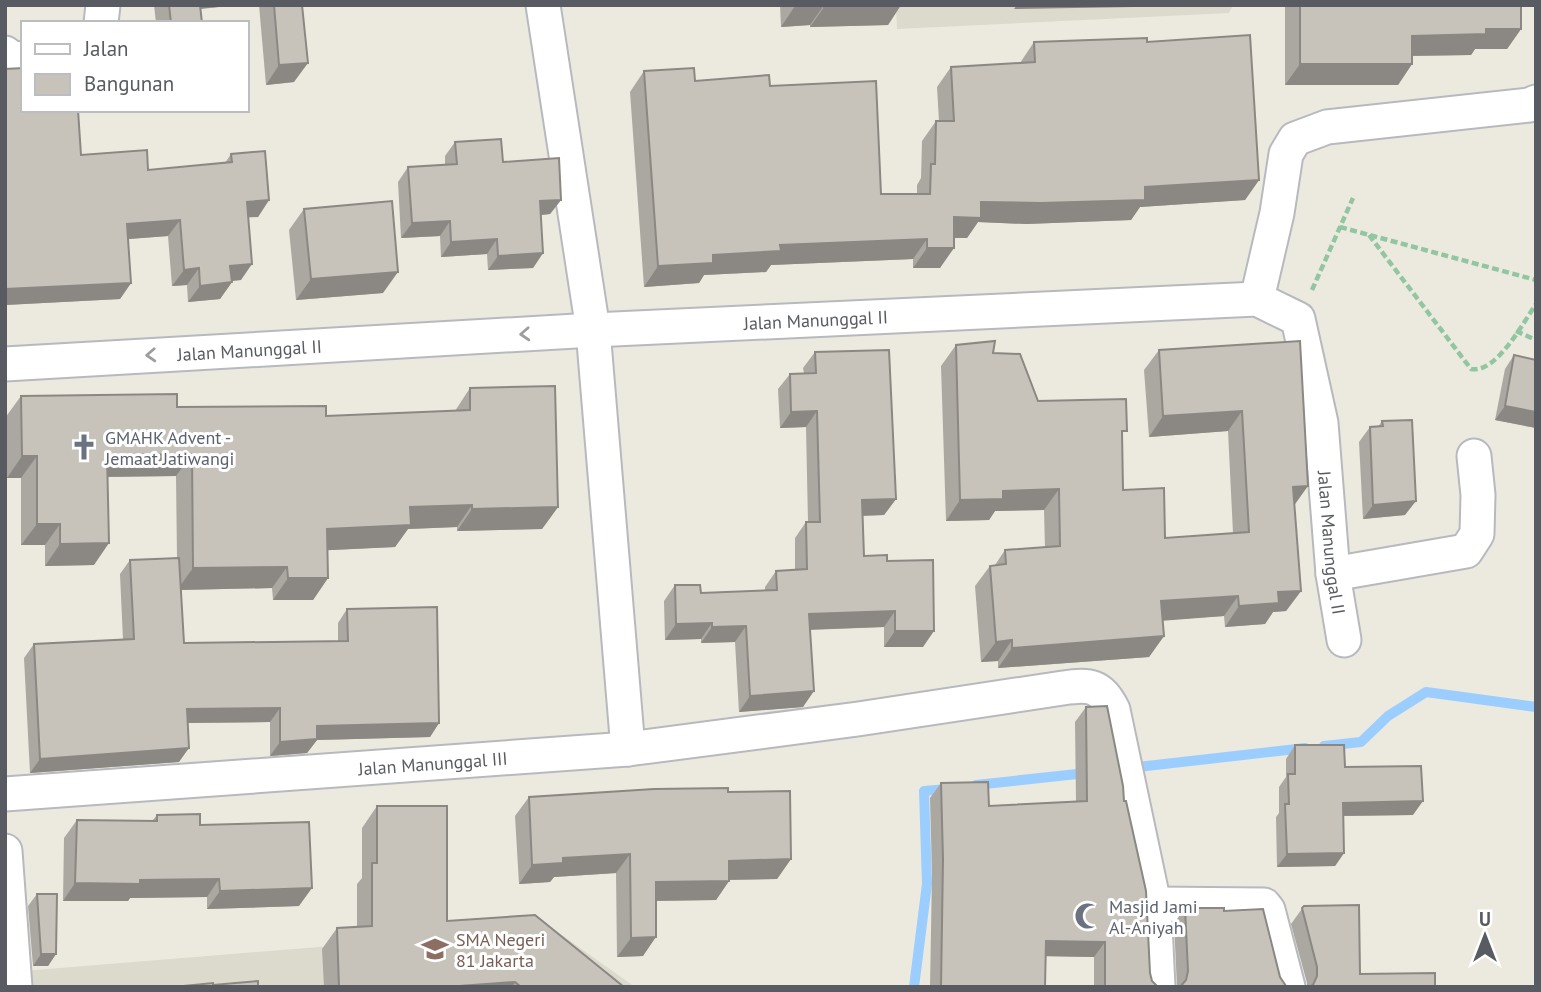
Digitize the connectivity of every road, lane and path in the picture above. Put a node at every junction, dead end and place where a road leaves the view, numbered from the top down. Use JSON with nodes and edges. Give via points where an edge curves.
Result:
{"nodes":[{"id":1,"x":542,"y":5,"type":"edge"},
{"id":2,"x":5,"y":53,"type":"edge"},
{"id":3,"x":21,"y":59,"type":"edge"},
{"id":4,"x":1532,"y":104,"type":"edge"},
{"id":5,"x":1353,"y":198,"type":"dead end"},
{"id":6,"x":1340,"y":227,"type":"junction"},
{"id":7,"x":1369,"y":234,"type":"junction"},
{"id":8,"x":1536,"y":280,"type":"edge"},
{"id":9,"x":1257,"y":299,"type":"junction"},
{"id":10,"x":1536,"y":304,"type":"edge"},
{"id":11,"x":1298,"y":319,"type":"junction"},
{"id":12,"x":593,"y":330,"type":"junction"},
{"id":13,"x":1517,"y":331,"type":"junction"},
{"id":14,"x":1536,"y":340,"type":"edge"},
{"id":15,"x":5,"y":364,"type":"edge"},
{"id":16,"x":1474,"y":456,"type":"dead end"},
{"id":17,"x":1333,"y":574,"type":"junction"},
{"id":18,"x":1344,"y":640,"type":"dead end"},
{"id":19,"x":628,"y":749,"type":"junction"},
{"id":20,"x":5,"y":794,"type":"edge"},
{"id":21,"x":5,"y":851,"type":"edge"},
{"id":22,"x":1154,"y":904,"type":"junction"},
{"id":23,"x":15,"y":987,"type":"edge"},
{"id":24,"x":1158,"y":987,"type":"edge"},
{"id":25,"x":1288,"y":987,"type":"edge"}],
"edges":[{"from":1,"to":12,"type":"street"},
{"from":2,"to":3,"type":"street"},
{"from":4,"to":9,"type":"street","via":[[1327,127],[1294,139],[1286,154]]},
{"from":5,"to":6,"type":"path"},
{"from":6,"to":7,"type":"path"},
{"from":6,"to":11,"type":"path"},
{"from":7,"to":8,"type":"path"},
{"from":7,"to":13,"type":"path","via":[[1471,369],[1494,363]]},
{"from":9,"to":11,"type":"street","name":"Jalan Manunggal II"},
{"from":9,"to":12,"type":"street","name":"Jalan Manunggal II"},
{"from":10,"to":13,"type":"path"},
{"from":11,"to":17,"type":"street","name":"Jalan Manunggal II","via":[[1321,423]]},
{"from":12,"to":15,"type":"street","name":"Jalan Manunggal II","one_way":true},
{"from":12,"to":19,"type":"street"},
{"from":13,"to":14,"type":"path"},
{"from":16,"to":17,"type":"street","via":[[1477,534],[1466,551]]},
{"from":17,"to":18,"type":"street","name":"Jalan Manunggal II"},
{"from":19,"to":20,"type":"street","name":"Jalan Manunggal III"},
{"from":19,"to":22,"type":"street","name":"Jalan Manunggal III","via":[[1091,687],[1100,690],[1113,710]]},
{"from":21,"to":23,"type":"street"},
{"from":22,"to":24,"type":"street"},
{"from":22,"to":25,"type":"street","via":[[1264,905]]}]}
